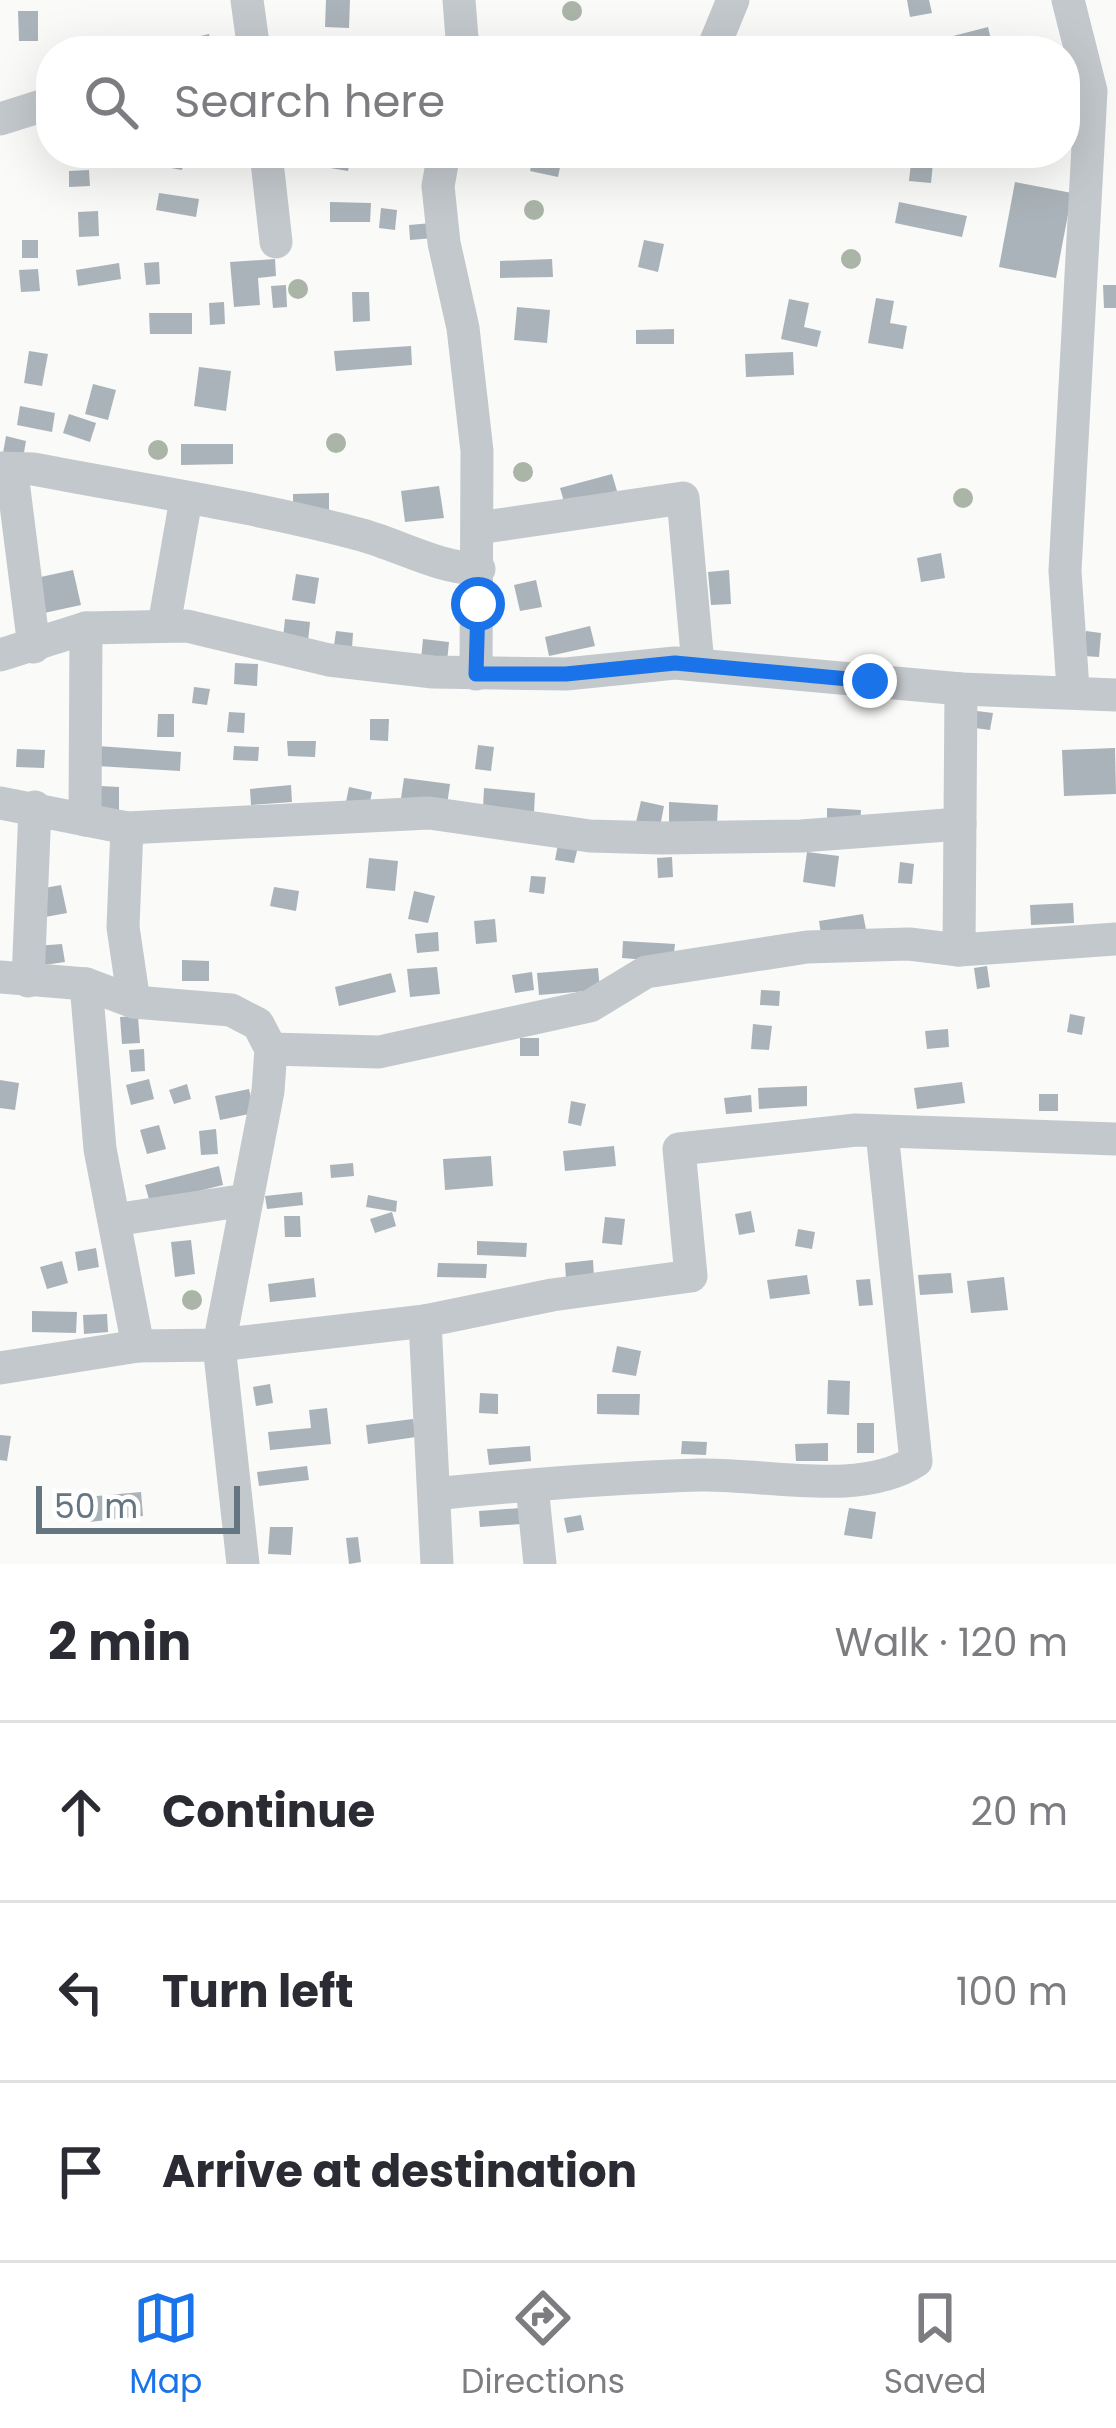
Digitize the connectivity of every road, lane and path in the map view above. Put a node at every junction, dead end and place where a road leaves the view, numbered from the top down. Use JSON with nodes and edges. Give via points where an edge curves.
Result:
{"nodes":[{"id":1,"x":247,"y":0,"type":"edge"},
{"id":2,"x":459,"y":0,"type":"edge"},
{"id":3,"x":733,"y":0,"type":"edge"},
{"id":4,"x":1068,"y":0,"type":"edge"},
{"id":5,"x":252,"y":36,"type":"edge"},
{"id":6,"x":462,"y":36,"type":"edge"},
{"id":7,"x":718,"y":36,"type":"edge"},
{"id":8,"x":1077,"y":36,"type":"edge"},
{"id":9,"x":1080,"y":46,"type":"edge"},
{"id":10,"x":1091,"y":88,"type":"edge"},
{"id":11,"x":36,"y":108,"type":"edge"},
{"id":12,"x":0,"y":119,"type":"edge"},
{"id":13,"x":268,"y":168,"type":"edge"},
{"id":14,"x":441,"y":168,"type":"edge"},
{"id":15,"x":276,"y":242,"type":"dead end"},
{"id":16,"x":0,"y":467,"type":"edge"},
{"id":17,"x":0,"y":478,"type":"edge"},
{"id":18,"x":186,"y":499,"type":"junction"},
{"id":19,"x":478,"y":527,"type":"junction"},
{"id":20,"x":478,"y":569,"type":"junction"},
{"id":21,"x":164,"y":625,"type":"junction"},
{"id":22,"x":86,"y":628,"type":"junction"},
{"id":23,"x":34,"y":647,"type":"junction"},
{"id":24,"x":0,"y":656,"type":"edge"},
{"id":25,"x":698,"y":665,"type":"junction"},
{"id":26,"x":476,"y":674,"type":"junction"},
{"id":27,"x":961,"y":689,"type":"junction"},
{"id":28,"x":1073,"y":689,"type":"junction"},
{"id":29,"x":1116,"y":695,"type":"edge"},
{"id":30,"x":0,"y":802,"type":"edge"},
{"id":31,"x":35,"y":807,"type":"junction"},
{"id":32,"x":85,"y":820,"type":"junction"},
{"id":33,"x":960,"y":824,"type":"junction"},
{"id":34,"x":128,"y":828,"type":"junction"},
{"id":35,"x":1116,"y":939,"type":"edge"},
{"id":36,"x":958,"y":950,"type":"junction"},
{"id":37,"x":14,"y":979,"type":"edge"},
{"id":38,"x":86,"y":984,"type":"junction"},
{"id":39,"x":134,"y":1002,"type":"junction"},
{"id":40,"x":271,"y":1049,"type":"junction"},
{"id":41,"x":882,"y":1132,"type":"junction"},
{"id":42,"x":1116,"y":1139,"type":"edge"},
{"id":43,"x":246,"y":1200,"type":"junction"},
{"id":44,"x":114,"y":1220,"type":"junction"},
{"id":45,"x":425,"y":1321,"type":"junction"},
{"id":46,"x":219,"y":1345,"type":"junction"},
{"id":47,"x":138,"y":1346,"type":"junction"},
{"id":48,"x":0,"y":1368,"type":"edge"},
{"id":49,"x":532,"y":1486,"type":"junction"},
{"id":50,"x":434,"y":1494,"type":"junction"},
{"id":51,"x":243,"y":1564,"type":"edge"},
{"id":52,"x":436,"y":1564,"type":"edge"},
{"id":53,"x":540,"y":1564,"type":"edge"}],
"edges":[{"from":1,"to":5,"type":"street"},
{"from":2,"to":6,"type":"street"},
{"from":3,"to":7,"type":"street"},
{"from":4,"to":8,"type":"street"},
{"from":9,"to":10,"type":"street"},
{"from":10,"to":28,"type":"street","via":[[1065,571]]},
{"from":11,"to":12,"type":"street"},
{"from":13,"to":15,"type":"street"},
{"from":14,"to":19,"type":"street","via":[[473,410]]},
{"from":16,"to":18,"type":"street"},
{"from":17,"to":23,"type":"street","via":[[14,489]]},
{"from":18,"to":20,"type":"street"},
{"from":18,"to":21,"type":"street"},
{"from":19,"to":20,"type":"street"},
{"from":19,"to":25,"type":"street","via":[[683,498]]},
{"from":20,"to":26,"type":"street"},
{"from":21,"to":22,"type":"street"},
{"from":21,"to":26,"type":"street","via":[[329,660]]},
{"from":22,"to":23,"type":"street"},
{"from":22,"to":32,"type":"street"},
{"from":23,"to":24,"type":"street"},
{"from":25,"to":26,"type":"street"},
{"from":25,"to":27,"type":"street"},
{"from":27,"to":28,"type":"street"},
{"from":27,"to":33,"type":"street"},
{"from":28,"to":29,"type":"street"},
{"from":30,"to":31,"type":"street"},
{"from":31,"to":32,"type":"street"},
{"from":31,"to":37,"type":"street"},
{"from":32,"to":34,"type":"street"},
{"from":33,"to":34,"type":"street","via":[[801,836],[590,836],[429,814]]},
{"from":33,"to":36,"type":"street"},
{"from":34,"to":39,"type":"street","via":[[123,927]]},
{"from":35,"to":36,"type":"street"},
{"from":36,"to":40,"type":"street","via":[[807,947],[708,960],[646,972],[590,1006],[449,1039],[379,1052]]},
{"from":37,"to":38,"type":"street"},
{"from":38,"to":39,"type":"street"},
{"from":38,"to":44,"type":"street"},
{"from":39,"to":40,"type":"street","via":[[232,1010],[258,1024]]},
{"from":40,"to":43,"type":"street"},
{"from":41,"to":42,"type":"street"},
{"from":41,"to":45,"type":"street","via":[[679,1149],[692,1276]]},
{"from":41,"to":49,"type":"street","via":[[916,1461],[899,1472],[813,1483],[701,1475]]},
{"from":43,"to":44,"type":"street"},
{"from":43,"to":46,"type":"street"},
{"from":44,"to":47,"type":"street"},
{"from":45,"to":46,"type":"street"},
{"from":45,"to":50,"type":"street"},
{"from":46,"to":47,"type":"street"},
{"from":46,"to":51,"type":"street"},
{"from":47,"to":48,"type":"street"},
{"from":49,"to":50,"type":"street"},
{"from":49,"to":53,"type":"street"},
{"from":50,"to":52,"type":"street"}]}
